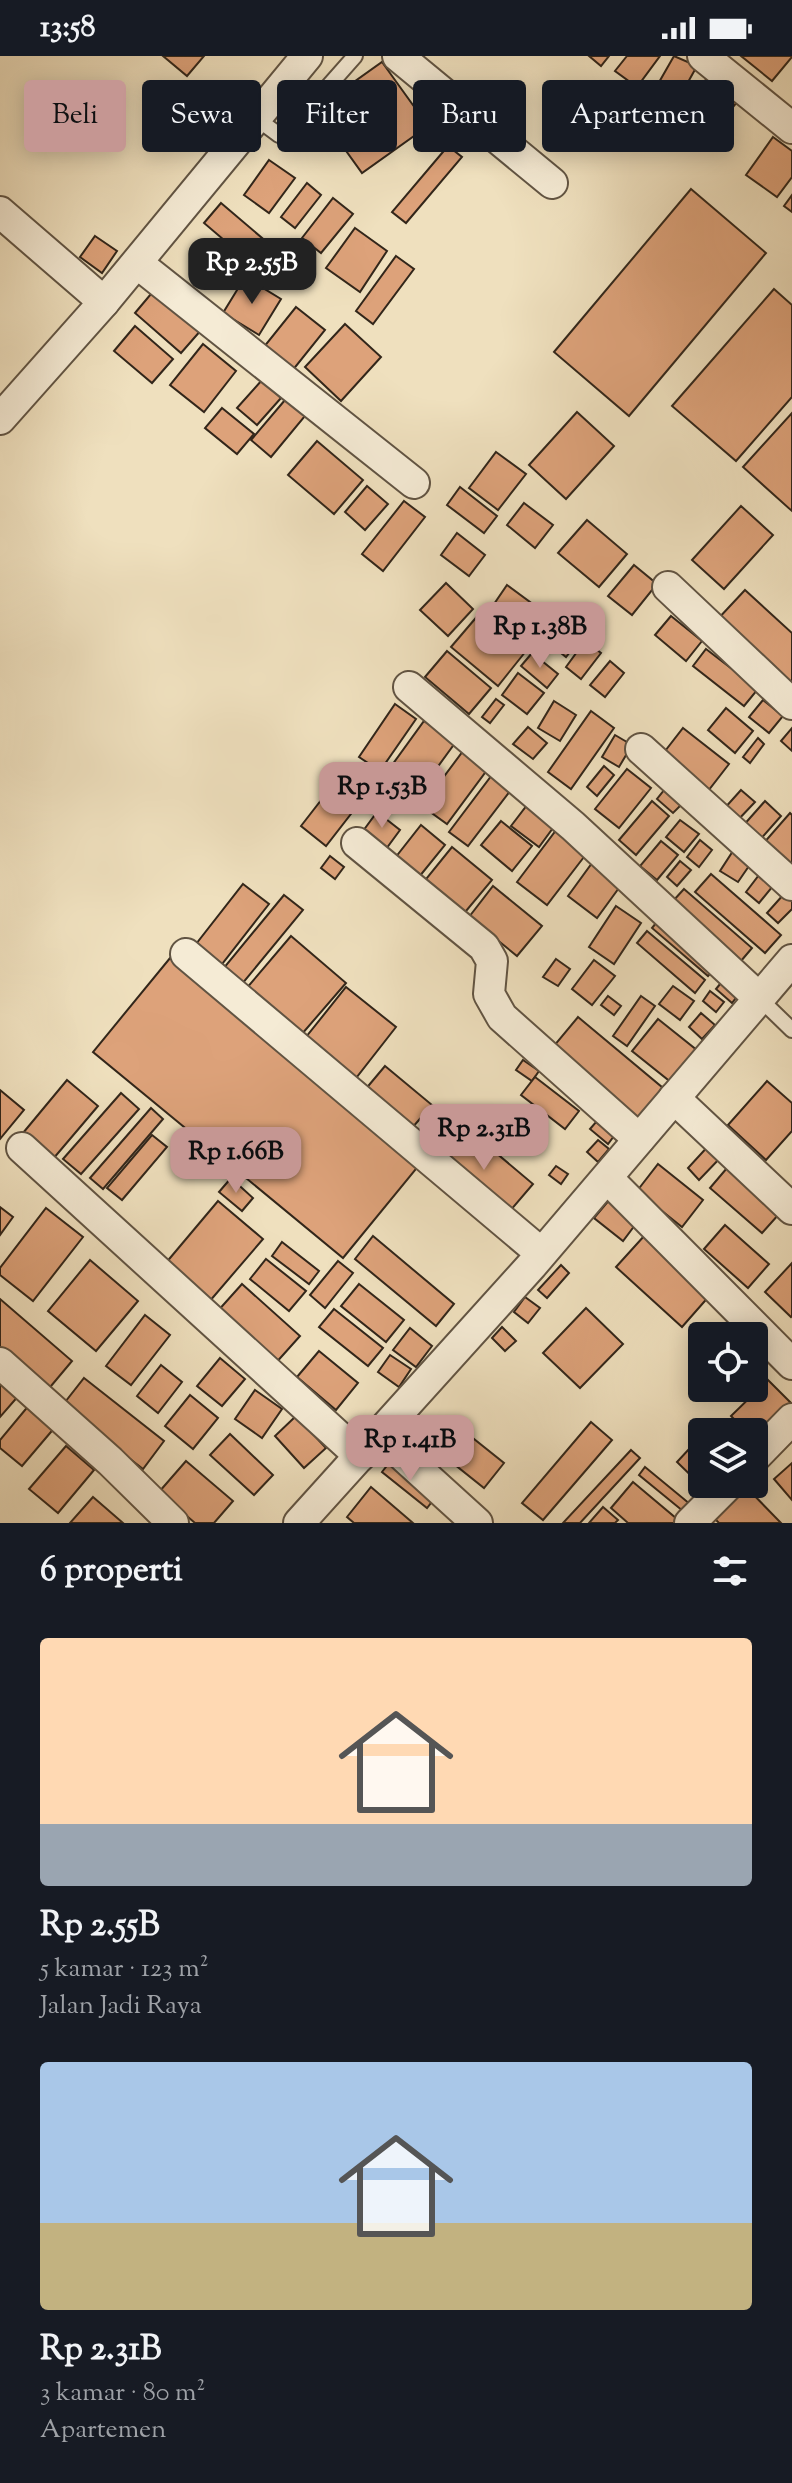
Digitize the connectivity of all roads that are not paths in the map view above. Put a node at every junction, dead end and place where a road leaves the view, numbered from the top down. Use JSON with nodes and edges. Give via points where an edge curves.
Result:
{"nodes":[{"id":1,"x":307,"y":56,"type":"edge"},
{"id":2,"x":355,"y":56,"type":"edge"},
{"id":3,"x":398,"y":56,"type":"edge"},
{"id":4,"x":703,"y":56,"type":"edge"},
{"id":5,"x":261,"y":112,"type":"edge"},
{"id":6,"x":261,"y":122,"type":"edge"},
{"id":7,"x":792,"y":128,"type":"edge"},
{"id":8,"x":228,"y":152,"type":"edge"},
{"id":9,"x":552,"y":183,"type":"dead end"},
{"id":10,"x":0,"y":212,"type":"edge"},
{"id":11,"x":137,"y":263,"type":"junction"},
{"id":12,"x":104,"y":302,"type":"junction"},
{"id":13,"x":0,"y":419,"type":"edge"},
{"id":14,"x":414,"y":483,"type":"dead end"},
{"id":15,"x":668,"y":587,"type":"dead end"},
{"id":16,"x":409,"y":687,"type":"dead end"},
{"id":17,"x":792,"y":704,"type":"edge"},
{"id":18,"x":641,"y":749,"type":"dead end"},
{"id":19,"x":357,"y":843,"type":"dead end"},
{"id":20,"x":792,"y":885,"type":"edge"},
{"id":21,"x":186,"y":954,"type":"dead end"},
{"id":22,"x":792,"y":960,"type":"edge"},
{"id":23,"x":759,"y":998,"type":"junction"},
{"id":24,"x":792,"y":1030,"type":"edge"},
{"id":25,"x":674,"y":1098,"type":"junction"},
{"id":26,"x":639,"y":1139,"type":"junction"},
{"id":27,"x":22,"y":1148,"type":"dead end"},
{"id":28,"x":607,"y":1178,"type":"junction"},
{"id":29,"x":792,"y":1209,"type":"edge"},
{"id":30,"x":541,"y":1253,"type":"junction"},
{"id":31,"x":0,"y":1363,"type":"edge"},
{"id":32,"x":792,"y":1364,"type":"edge"},
{"id":33,"x":792,"y":1419,"type":"edge"},
{"id":34,"x":768,"y":1444,"type":"edge"},
{"id":35,"x":370,"y":1445,"type":"junction"},
{"id":36,"x":715,"y":1498,"type":"edge"},
{"id":37,"x":173,"y":1523,"type":"edge"},
{"id":38,"x":299,"y":1523,"type":"edge"},
{"id":39,"x":477,"y":1523,"type":"edge"},
{"id":40,"x":690,"y":1523,"type":"edge"}],
"edges":[{"from":1,"to":5,"type":"street"},
{"from":2,"to":6,"type":"lane","via":[[287,133],[279,135]]},
{"from":3,"to":9,"type":"street"},
{"from":4,"to":7,"type":"street"},
{"from":8,"to":11,"type":"street"},
{"from":10,"to":12,"type":"street"},
{"from":11,"to":12,"type":"street"},
{"from":11,"to":14,"type":"street"},
{"from":12,"to":13,"type":"street"},
{"from":15,"to":17,"type":"street"},
{"from":16,"to":23,"type":"street","via":[[573,826]]},
{"from":18,"to":20,"type":"street"},
{"from":19,"to":26,"type":"street","via":[[484,947],[492,961],[489,994],[502,1017]]},
{"from":21,"to":30,"type":"street"},
{"from":22,"to":23,"type":"street"},
{"from":23,"to":24,"type":"lane"},
{"from":23,"to":25,"type":"street"},
{"from":25,"to":26,"type":"street"},
{"from":25,"to":29,"type":"street"},
{"from":26,"to":28,"type":"street"},
{"from":27,"to":35,"type":"street"},
{"from":28,"to":30,"type":"street"},
{"from":28,"to":32,"type":"street"},
{"from":30,"to":35,"type":"street"},
{"from":31,"to":37,"type":"street"},
{"from":33,"to":34,"type":"street"},
{"from":35,"to":38,"type":"street"},
{"from":35,"to":39,"type":"street"},
{"from":36,"to":40,"type":"street"}]}
